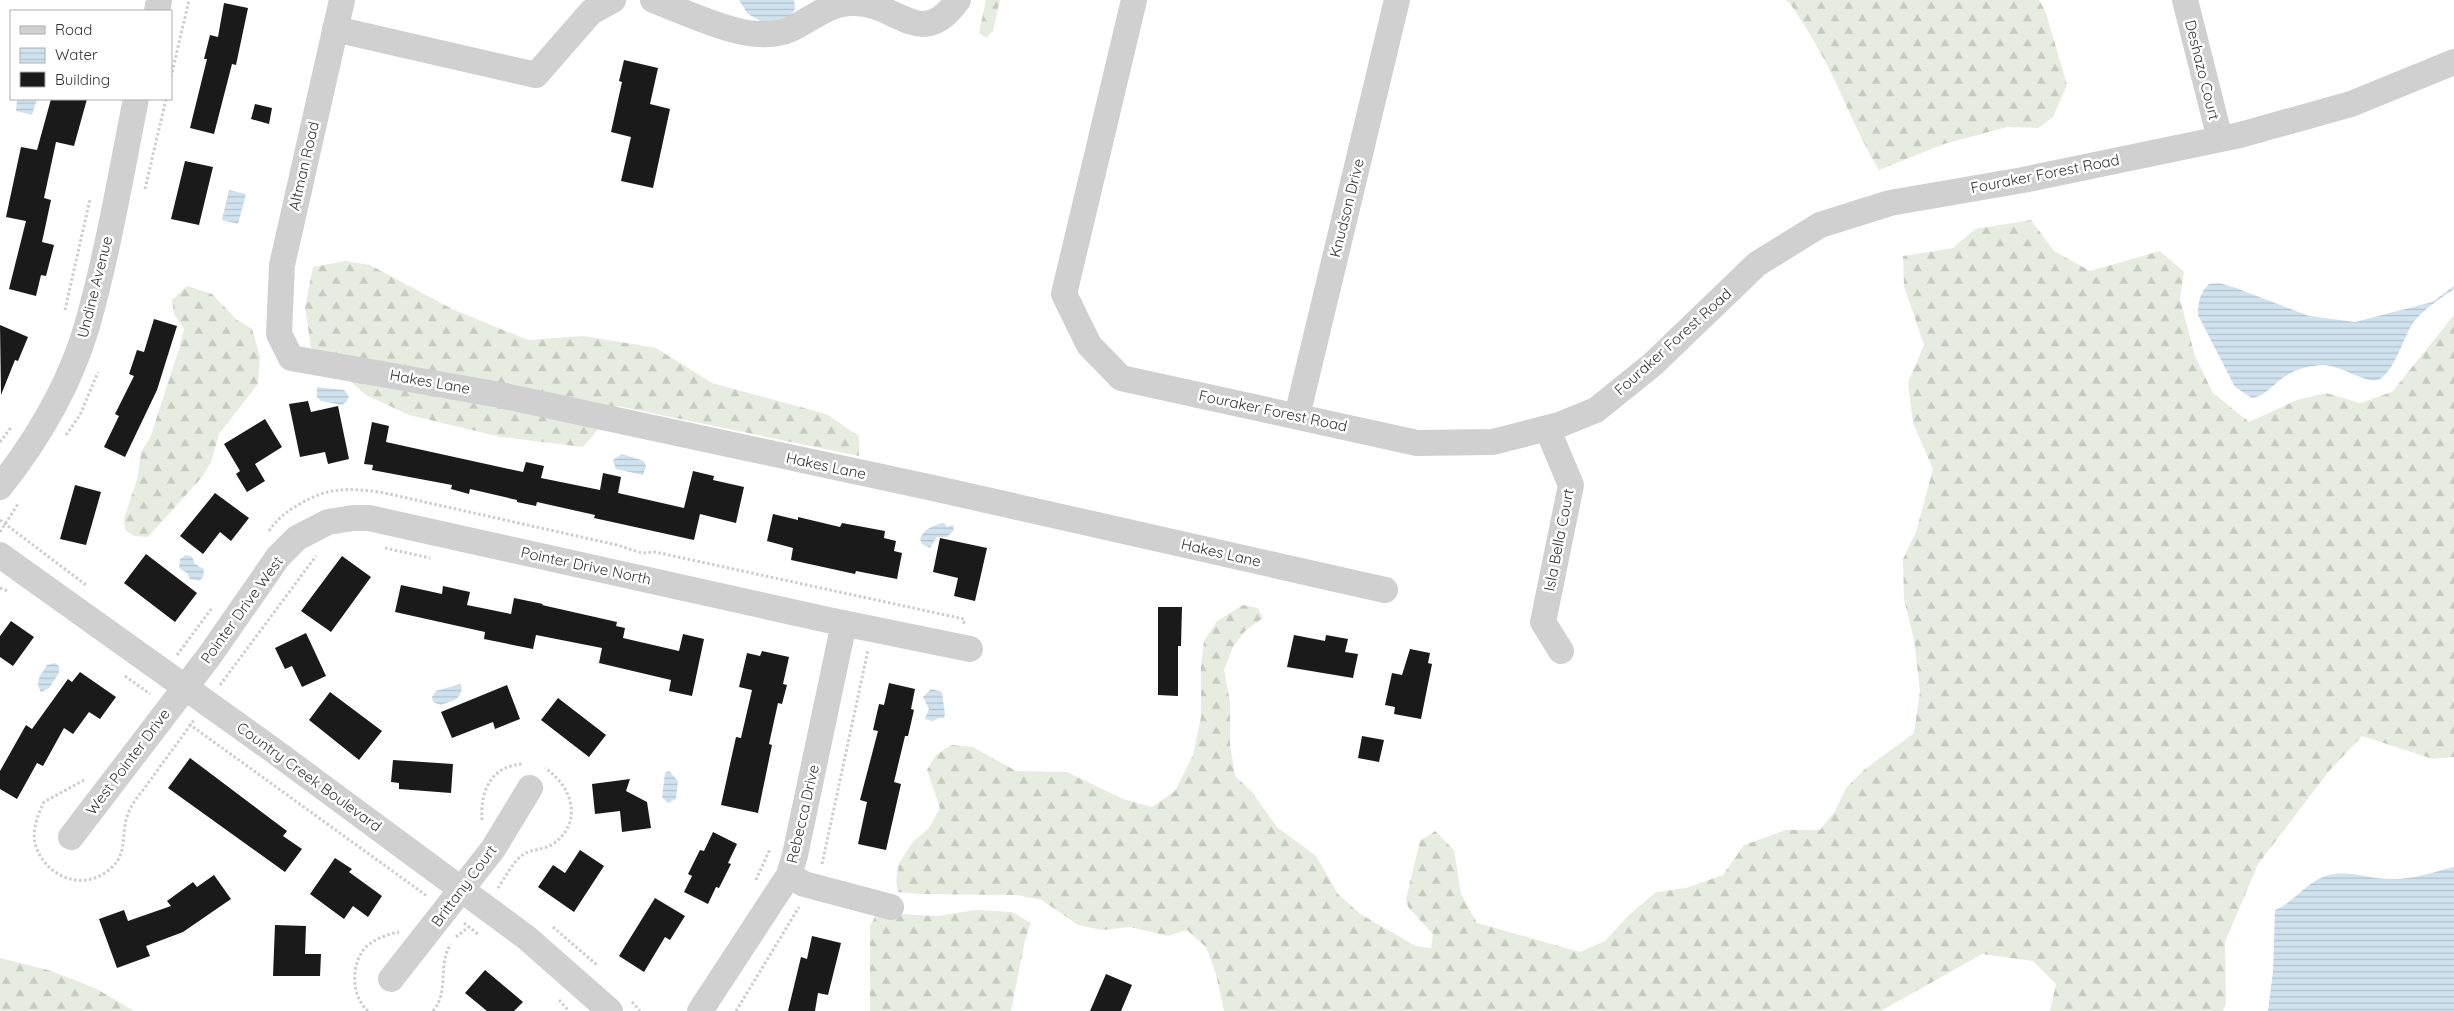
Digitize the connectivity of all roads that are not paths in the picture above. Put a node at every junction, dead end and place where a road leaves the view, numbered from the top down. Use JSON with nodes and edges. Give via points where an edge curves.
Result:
{"nodes":[{"id":1,"x":342,"y":0,"type":"edge"},
{"id":2,"x":613,"y":0,"type":"edge"},
{"id":3,"x":653,"y":0,"type":"edge"},
{"id":4,"x":958,"y":0,"type":"edge"},
{"id":5,"x":1134,"y":0,"type":"edge"},
{"id":6,"x":1397,"y":0,"type":"edge"},
{"id":7,"x":2185,"y":0,"type":"edge"},
{"id":8,"x":335,"y":29,"type":"junction"},
{"id":9,"x":2454,"y":62,"type":"edge"},
{"id":10,"x":136,"y":100,"type":"edge"},
{"id":11,"x":2220,"y":139,"type":"junction"},
{"id":12,"x":279,"y":334,"type":"joint"},
{"id":13,"x":1296,"y":416,"type":"junction"},
{"id":14,"x":1547,"y":428,"type":"junction"},
{"id":15,"x":0,"y":487,"type":"edge"},
{"id":16,"x":328,"y":522,"type":"joint"},
{"id":17,"x":0,"y":555,"type":"edge"},
{"id":18,"x":1385,"y":590,"type":"dead end"},
{"id":19,"x":844,"y":623,"type":"junction"},
{"id":20,"x":966,"y":648,"type":"road end"},
{"id":21,"x":1561,"y":651,"type":"dead end"},
{"id":22,"x":175,"y":680,"type":"junction"},
{"id":23,"x":530,"y":788,"type":"dead end"},
{"id":24,"x":71,"y":837,"type":"dead end"},
{"id":25,"x":789,"y":875,"type":"junction"},
{"id":26,"x":455,"y":900,"type":"junction"},
{"id":27,"x":892,"y":907,"type":"dead end"},
{"id":28,"x":391,"y":979,"type":"dead end"},
{"id":29,"x":610,"y":1011,"type":"edge"},
{"id":30,"x":700,"y":1011,"type":"edge"}],
"edges":[{"from":1,"to":8,"type":"street","name":"Altman Road"},
{"from":2,"to":8,"type":"street","via":[[591,12],[536,75]]},
{"from":3,"to":4,"type":"street","via":[[744,34],[767,36],[790,30],[836,4],[855,2],[878,8],[915,25],[929,25],[948,15]]},
{"from":5,"to":13,"type":"street","name":"Fouraker Forest Road","via":[[1064,294],[1088,345],[1121,378]]},
{"from":6,"to":13,"type":"street","name":"Knudson Drive"},
{"from":7,"to":11,"type":"street","name":"Deshazo Court"},
{"from":8,"to":12,"type":"street","name":"Altman Road","via":[[282,265]]},
{"from":9,"to":11,"type":"street","name":"Fouraker Forest Road","via":[[2351,104]]},
{"from":10,"to":15,"type":"street","name":"Undine Avenue","via":[[87,327],[58,396]]},
{"from":11,"to":14,"type":"street","name":"Fouraker Forest Road","via":[[2023,180],[1890,203],[1820,225],[1757,264],[1653,364],[1596,410]]},
{"from":12,"to":18,"type":"street","name":"Hakes Lane","via":[[291,358],[500,394]]},
{"from":13,"to":14,"type":"street","name":"Fouraker Forest Road","via":[[1417,443],[1493,442]]},
{"from":14,"to":21,"type":"street","name":"Isla Bella Court","via":[[1571,485],[1543,622]]},
{"from":16,"to":19,"type":"street","name":"Pointer Drive North","via":[[369,518]]},
{"from":16,"to":22,"type":"street","name":"Pointer Drive West","via":[[297,538],[278,557],[210,655]]},
{"from":17,"to":22,"type":"street","name":"Country Creek Boulevard"},
{"from":19,"to":20,"type":"street","name":"Pointer Drive North"},
{"from":19,"to":25,"type":"street","name":"Rebecca Drive"},
{"from":22,"to":24,"type":"street","name":"West Pointer Drive","via":[[154,700]]},
{"from":22,"to":26,"type":"street","name":"Country Creek Boulevard"},
{"from":23,"to":26,"type":"street","name":"Brittany Court","via":[[493,849]]},
{"from":25,"to":27,"type":"street","via":[[804,884]]},
{"from":25,"to":30,"type":"street","name":"Rebecca Drive"},
{"from":26,"to":28,"type":"street","name":"Brittany Court"},
{"from":26,"to":29,"type":"street","name":"Country Creek Boulevard","via":[[527,938]]}]}
